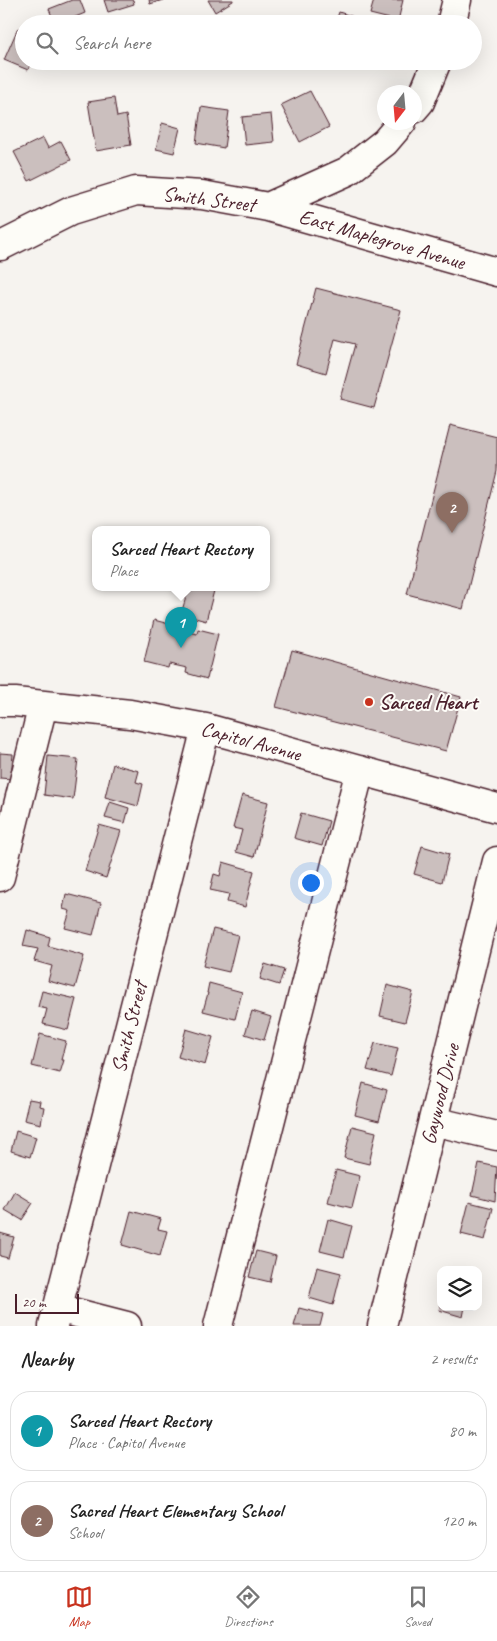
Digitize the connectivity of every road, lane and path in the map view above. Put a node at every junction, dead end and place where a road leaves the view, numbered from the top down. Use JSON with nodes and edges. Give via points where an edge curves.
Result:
{"nodes":[{"id":1,"x":457,"y":0,"type":"edge"},
{"id":2,"x":453,"y":15,"type":"edge"},
{"id":3,"x":433,"y":70,"type":"edge"},
{"id":4,"x":422,"y":97,"type":"edge"},
{"id":5,"x":395,"y":130,"type":"edge"},
{"id":6,"x":268,"y":207,"type":"junction"},
{"id":7,"x":0,"y":247,"type":"edge"},
{"id":8,"x":497,"y":272,"type":"edge"},
{"id":9,"x":0,"y":702,"type":"edge"},
{"id":10,"x":43,"y":705,"type":"junction"},
{"id":11,"x":206,"y":728,"type":"junction"},
{"id":12,"x":360,"y":770,"type":"junction"},
{"id":13,"x":497,"y":808,"type":"edge"},
{"id":14,"x":497,"y":861,"type":"edge"},
{"id":15,"x":0,"y":877,"type":"edge"},
{"id":16,"x":433,"y":1121,"type":"junction"},
{"id":17,"x":497,"y":1136,"type":"edge"},
{"id":18,"x":55,"y":1317,"type":"edge"},
{"id":19,"x":127,"y":1326,"type":"edge"},
{"id":20,"x":218,"y":1326,"type":"edge"},
{"id":21,"x":382,"y":1326,"type":"edge"}],
"edges":[{"from":1,"to":2,"type":"street"},
{"from":3,"to":4,"type":"street"},
{"from":5,"to":6,"type":"street","name":"Smith Street","via":[[348,171]]},
{"from":6,"to":7,"type":"street","name":"Smith Street","via":[[202,195],[136,191],[71,211]]},
{"from":6,"to":8,"type":"street","name":"East Maplegrove Avenue"},
{"from":9,"to":10,"type":"street","name":"Capitol Avenue"},
{"from":10,"to":11,"type":"street","name":"Capitol Avenue","via":[[130,714]]},
{"from":10,"to":15,"type":"street"},
{"from":11,"to":12,"type":"street","name":"Capitol Avenue"},
{"from":11,"to":18,"type":"street","name":"Smith Street"},
{"from":12,"to":13,"type":"street","name":"Capitol Avenue"},
{"from":12,"to":20,"type":"street"},
{"from":14,"to":16,"type":"street","name":"Gaywood Drive"},
{"from":16,"to":17,"type":"street"},
{"from":16,"to":21,"type":"street","name":"Gaywood Drive"},
{"from":18,"to":19,"type":"street"}]}
